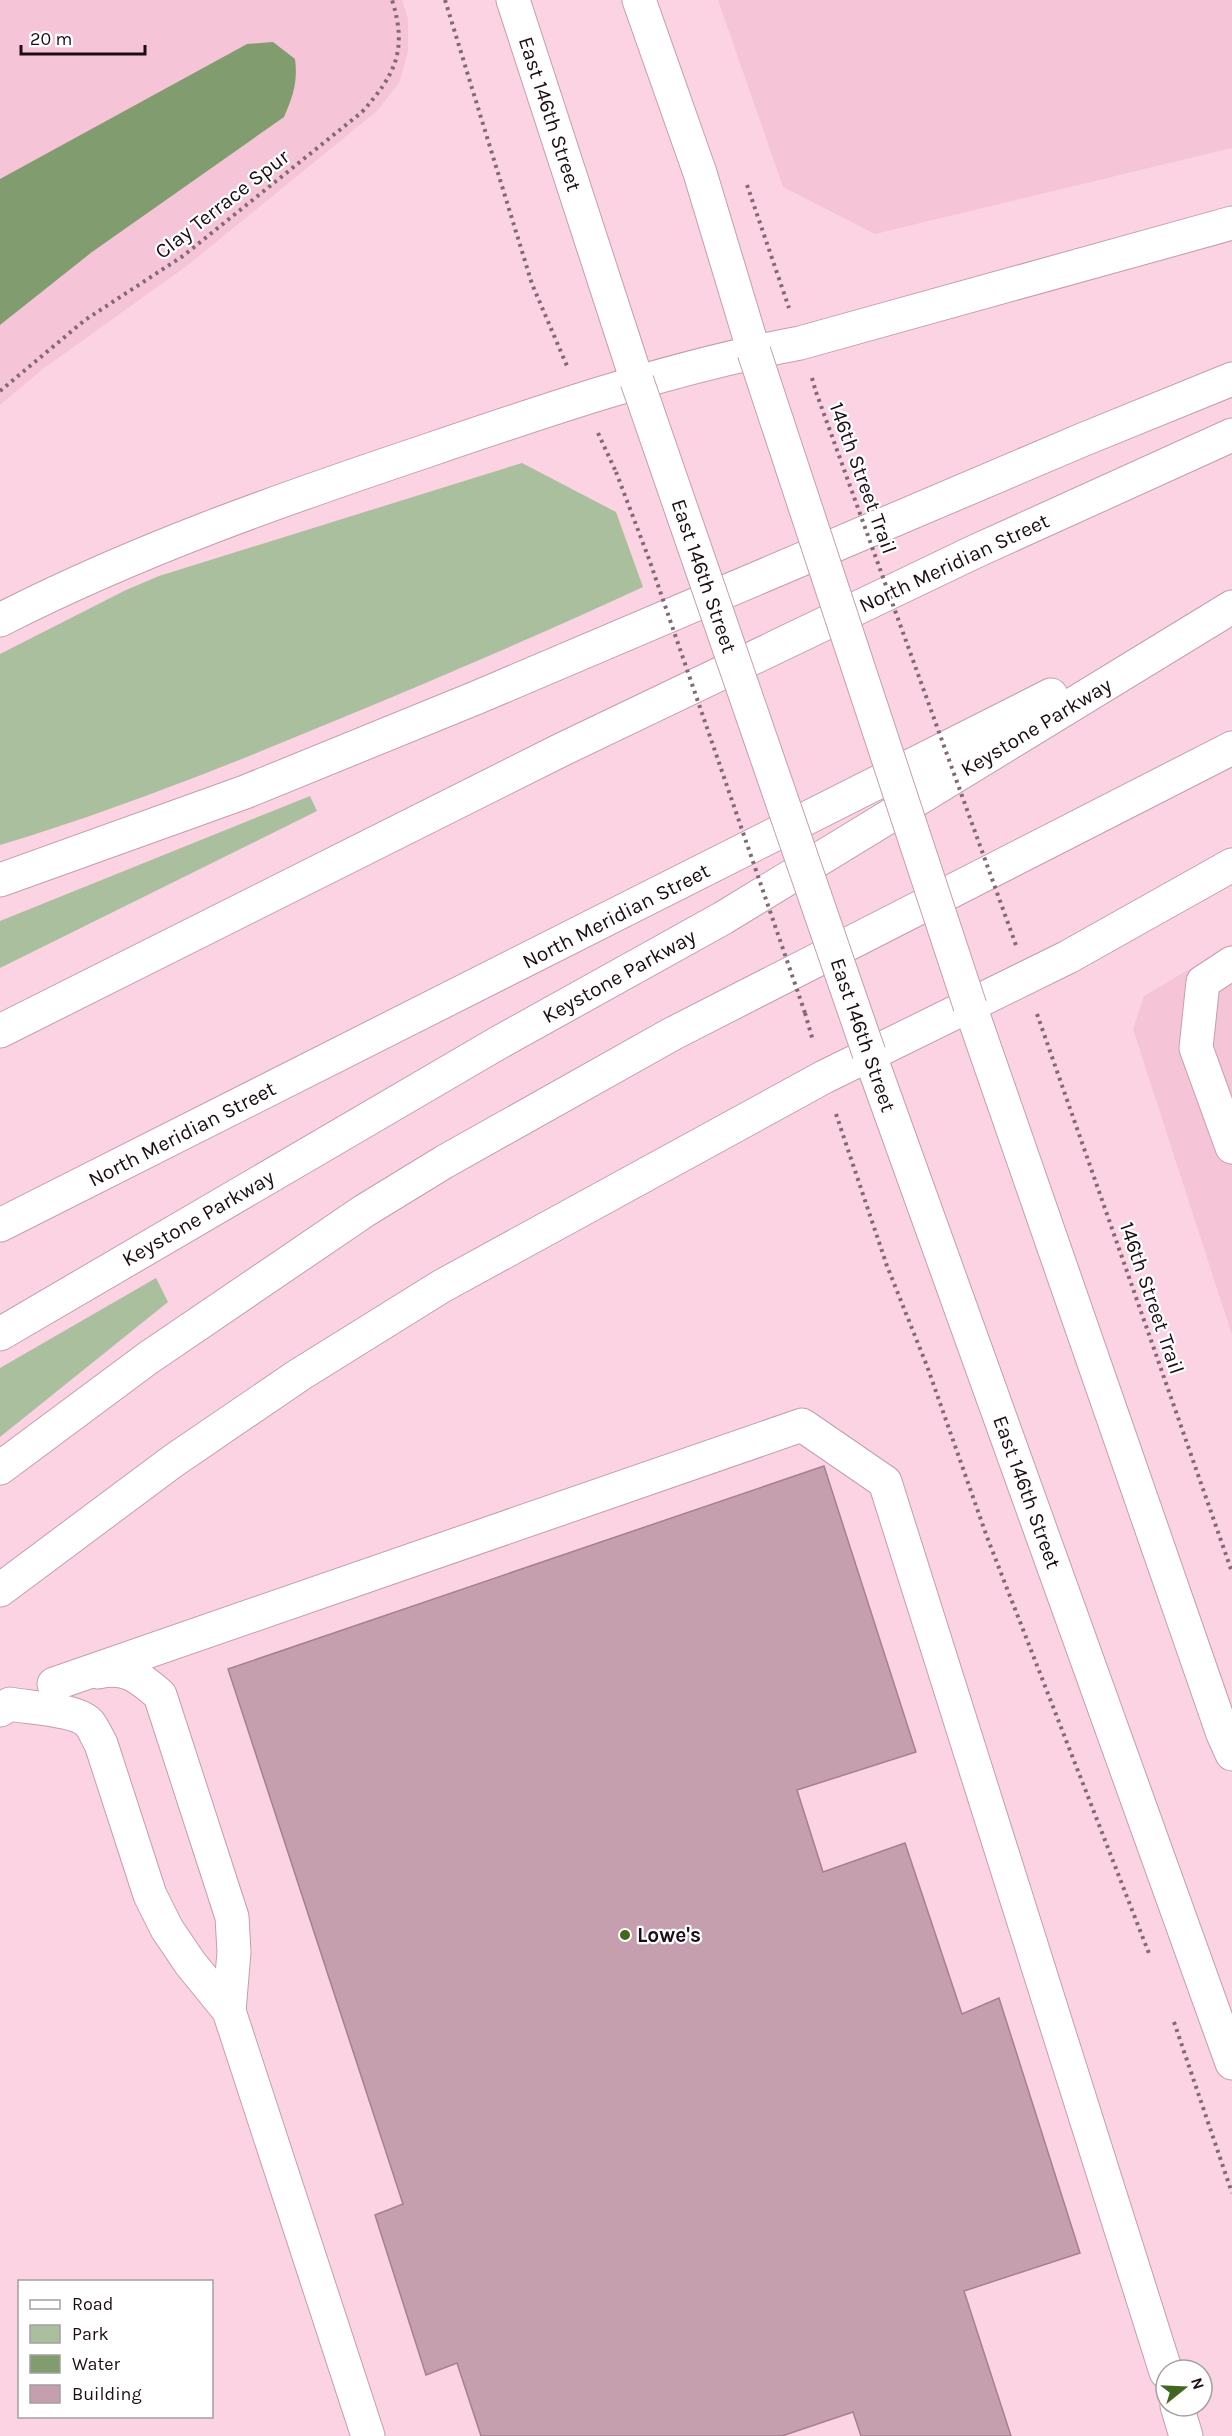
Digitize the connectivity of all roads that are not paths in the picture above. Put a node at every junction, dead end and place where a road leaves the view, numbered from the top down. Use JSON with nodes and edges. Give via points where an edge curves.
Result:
{"nodes":[{"id":1,"x":513,"y":0,"type":"edge"},
{"id":2,"x":639,"y":0,"type":"edge"},
{"id":3,"x":1232,"y":224,"type":"edge"},
{"id":4,"x":754,"y":352,"type":"junction"},
{"id":5,"x":1232,"y":379,"type":"edge"},
{"id":6,"x":637,"y":381,"type":"junction"},
{"id":7,"x":1232,"y":435,"type":"edge"},
{"id":8,"x":1232,"y":606,"type":"edge"},
{"id":9,"x":0,"y":620,"type":"edge"},
{"id":10,"x":1232,"y":748,"type":"edge"},
{"id":11,"x":1232,"y":865,"type":"edge"},
{"id":12,"x":2,"y":880,"type":"edge"},
{"id":13,"x":1232,"y":963,"type":"edge"},
{"id":14,"x":970,"y":1006,"type":"junction"},
{"id":15,"x":0,"y":1031,"type":"edge"},
{"id":16,"x":869,"y":1053,"type":"junction"},
{"id":17,"x":1232,"y":1147,"type":"edge"},
{"id":18,"x":0,"y":1225,"type":"edge"},
{"id":19,"x":0,"y":1334,"type":"edge"},
{"id":20,"x":0,"y":1468,"type":"edge"},
{"id":21,"x":0,"y":1590,"type":"edge"},
{"id":22,"x":54,"y":1684,"type":"junction"},
{"id":23,"x":5,"y":1707,"type":"edge"},
{"id":24,"x":1232,"y":1754,"type":"edge"},
{"id":25,"x":229,"y":2011,"type":"junction"},
{"id":26,"x":1232,"y":2063,"type":"edge"},
{"id":27,"x":1162,"y":2358,"type":"edge"},
{"id":28,"x":1181,"y":2418,"type":"edge"},
{"id":29,"x":368,"y":2436,"type":"edge"},
{"id":30,"x":1186,"y":2436,"type":"edge"}],
"edges":[{"from":1,"to":6,"type":"main road","name":"East 146th Street"},
{"from":2,"to":4,"type":"main road","via":[[700,173]]},
{"from":3,"to":4,"type":"main road","via":[[800,343]]},
{"from":4,"to":6,"type":"main road"},
{"from":4,"to":14,"type":"main road","bridge":true},
{"from":5,"to":12,"type":"main road","via":[[245,792]]},
{"from":6,"to":9,"type":"main road","via":[[247,512],[116,565]]},
{"from":6,"to":16,"type":"main road","name":"East 146th Street","bridge":true},
{"from":7,"to":15,"type":"main road","name":"North Meridian Street","via":[[974,552],[561,750]]},
{"from":8,"to":18,"type":"main road","name":"North Meridian Street"},
{"from":8,"to":19,"type":"main road","name":"Keystone Parkway","via":[[723,918],[498,1043]]},
{"from":10,"to":20,"type":"main road","via":[[672,1034],[444,1162],[364,1211],[148,1358]]},
{"from":11,"to":14,"type":"main road","via":[[1068,957]]},
{"from":13,"to":17,"type":"main road","via":[[1203,982],[1196,1048]]},
{"from":14,"to":16,"type":"main road"},
{"from":14,"to":24,"type":"main road"},
{"from":16,"to":21,"type":"main road","via":[[536,1232],[366,1332],[173,1461]]},
{"from":16,"to":26,"type":"main road","name":"East 146th Street"},
{"from":22,"to":23,"type":"main road"},
{"from":22,"to":25,"type":"main road","via":[[106,1670],[134,1673],[160,1695],[232,1917],[234,1952]]},
{"from":22,"to":27,"type":"main road","via":[[802,1425],[885,1482]]},
{"from":23,"to":25,"type":"main road","via":[[63,1711],[88,1721],[101,1744],[150,1896],[190,1963]]},
{"from":25,"to":29,"type":"main road"},
{"from":28,"to":30,"type":"main road"}]}
